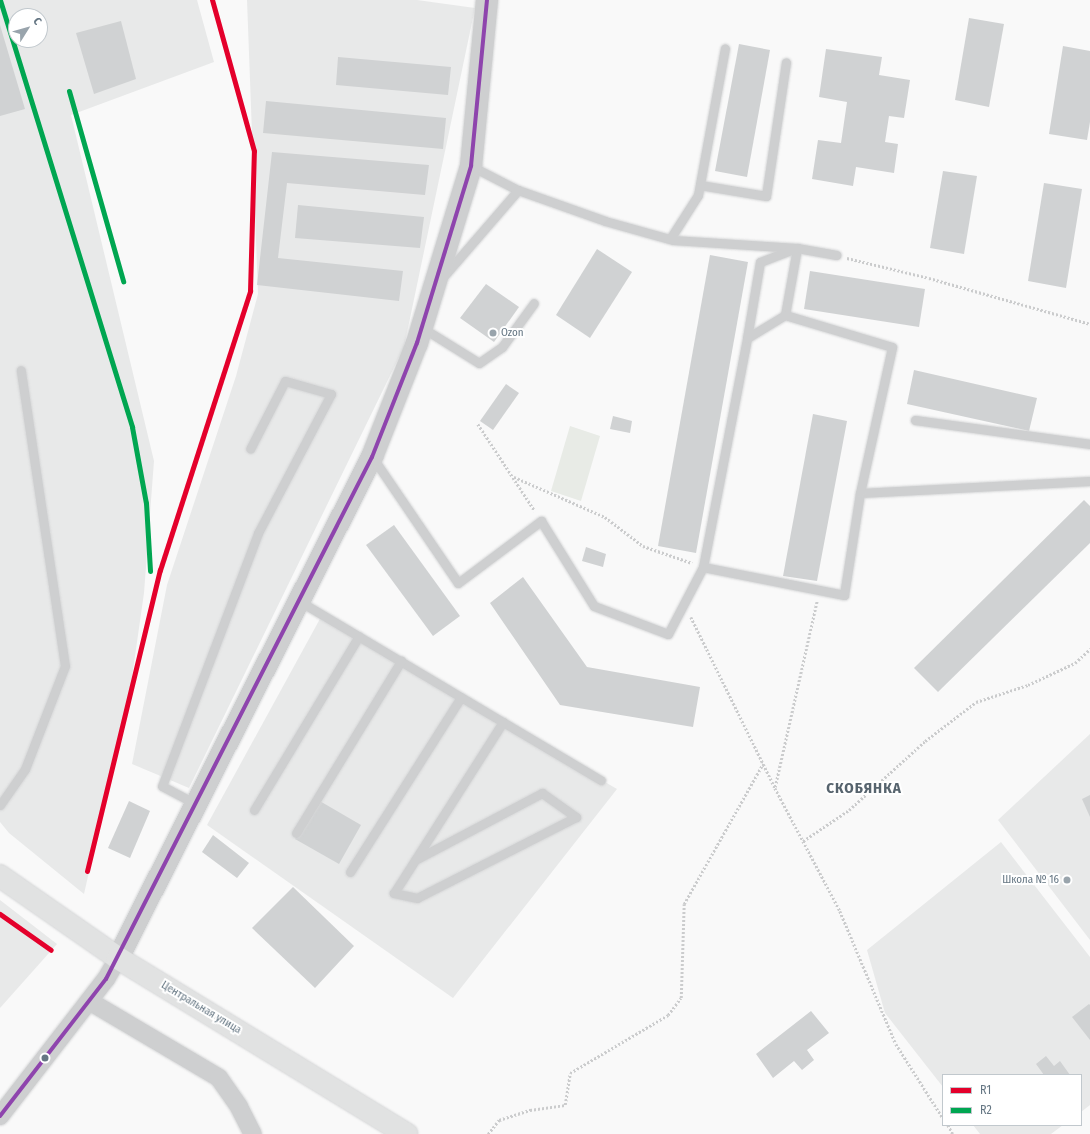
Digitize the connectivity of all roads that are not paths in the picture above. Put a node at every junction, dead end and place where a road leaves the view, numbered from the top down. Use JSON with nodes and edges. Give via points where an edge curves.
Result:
{"nodes":[{"id":1,"x":487,"y":0,"type":"edge"},
{"id":2,"x":725,"y":48,"type":"dead end"},
{"id":3,"x":786,"y":62,"type":"dead end"},
{"id":4,"x":471,"y":166,"type":"junction"},
{"id":5,"x":700,"y":185,"type":"junction"},
{"id":6,"x":518,"y":190,"type":"junction"},
{"id":7,"x":670,"y":239,"type":"junction"},
{"id":8,"x":796,"y":248,"type":"junction"},
{"id":9,"x":836,"y":255,"type":"road end"},
{"id":10,"x":434,"y":288,"type":"junction"},
{"id":11,"x":534,"y":304,"type":"dead end"},
{"id":12,"x":785,"y":315,"type":"junction"},
{"id":13,"x":421,"y":327,"type":"junction"},
{"id":14,"x":747,"y":338,"type":"junction"},
{"id":15,"x":21,"y":370,"type":"dead end"},
{"id":16,"x":914,"y":420,"type":"dead end"},
{"id":17,"x":1090,"y":444,"type":"edge"},
{"id":18,"x":250,"y":449,"type":"dead end"},
{"id":19,"x":372,"y":457,"type":"junction"},
{"id":20,"x":1090,"y":481,"type":"edge"},
{"id":21,"x":860,"y":493,"type":"junction"},
{"id":22,"x":702,"y":567,"type":"junction"},
{"id":23,"x":299,"y":601,"type":"junction"},
{"id":24,"x":359,"y":636,"type":"junction"},
{"id":25,"x":401,"y":661,"type":"junction"},
{"id":26,"x":461,"y":697,"type":"junction"},
{"id":27,"x":503,"y":722,"type":"junction"},
{"id":28,"x":601,"y":780,"type":"dead end"},
{"id":29,"x":196,"y":804,"type":"junction"},
{"id":30,"x":0,"y":805,"type":"edge"},
{"id":31,"x":254,"y":810,"type":"dead end"},
{"id":32,"x":296,"y":833,"type":"dead end"},
{"id":33,"x":415,"y":860,"type":"junction"},
{"id":34,"x":350,"y":872,"type":"dead end"},
{"id":35,"x":0,"y":876,"type":"edge"},
{"id":36,"x":118,"y":958,"type":"junction"},
{"id":37,"x":89,"y":1001,"type":"junction"},
{"id":38,"x":0,"y":1116,"type":"edge"},
{"id":39,"x":253,"y":1134,"type":"edge"},
{"id":40,"x":406,"y":1134,"type":"edge"}],
"edges":[{"from":1,"to":4,"type":"street"},
{"from":2,"to":5,"type":"lane"},
{"from":3,"to":5,"type":"lane","via":[[766,196]]},
{"from":4,"to":6,"type":"lane"},
{"from":4,"to":10,"type":"street"},
{"from":5,"to":7,"type":"lane","via":[[698,195]]},
{"from":6,"to":7,"type":"lane","via":[[605,221]]},
{"from":6,"to":10,"type":"lane"},
{"from":7,"to":8,"type":"lane"},
{"from":8,"to":9,"type":"lane"},
{"from":8,"to":12,"type":"lane"},
{"from":8,"to":14,"type":"lane","via":[[760,262]]},
{"from":10,"to":13,"type":"street"},
{"from":11,"to":13,"type":"lane","via":[[502,347],[479,363]]},
{"from":12,"to":14,"type":"lane"},
{"from":12,"to":21,"type":"lane","via":[[892,347]]},
{"from":13,"to":19,"type":"street"},
{"from":14,"to":22,"type":"lane"},
{"from":15,"to":30,"type":"lane","via":[[65,666],[25,769]]},
{"from":16,"to":17,"type":"lane"},
{"from":18,"to":29,"type":"lane","via":[[285,381],[331,394],[258,533],[162,786]]},
{"from":19,"to":22,"type":"lane","via":[[458,583],[542,521],[594,606],[668,634]]},
{"from":19,"to":23,"type":"street"},
{"from":20,"to":21,"type":"lane"},
{"from":21,"to":22,"type":"lane","via":[[844,596]]},
{"from":23,"to":24,"type":"lane"},
{"from":23,"to":29,"type":"street"},
{"from":24,"to":25,"type":"lane"},
{"from":24,"to":31,"type":"lane"},
{"from":25,"to":26,"type":"lane"},
{"from":25,"to":32,"type":"lane"},
{"from":26,"to":27,"type":"lane"},
{"from":26,"to":34,"type":"lane"},
{"from":27,"to":28,"type":"lane"},
{"from":27,"to":33,"type":"lane"},
{"from":29,"to":36,"type":"street"},
{"from":33,"to":33,"type":"lane","via":[[394,893],[417,898],[576,817],[542,793]]},
{"from":35,"to":36,"type":"main road","name":"Центральная улица"},
{"from":36,"to":37,"type":"street"},
{"from":36,"to":40,"type":"main road","name":"Центральная улица"},
{"from":37,"to":38,"type":"street"},
{"from":37,"to":39,"type":"street","via":[[219,1078],[239,1107]]}]}
